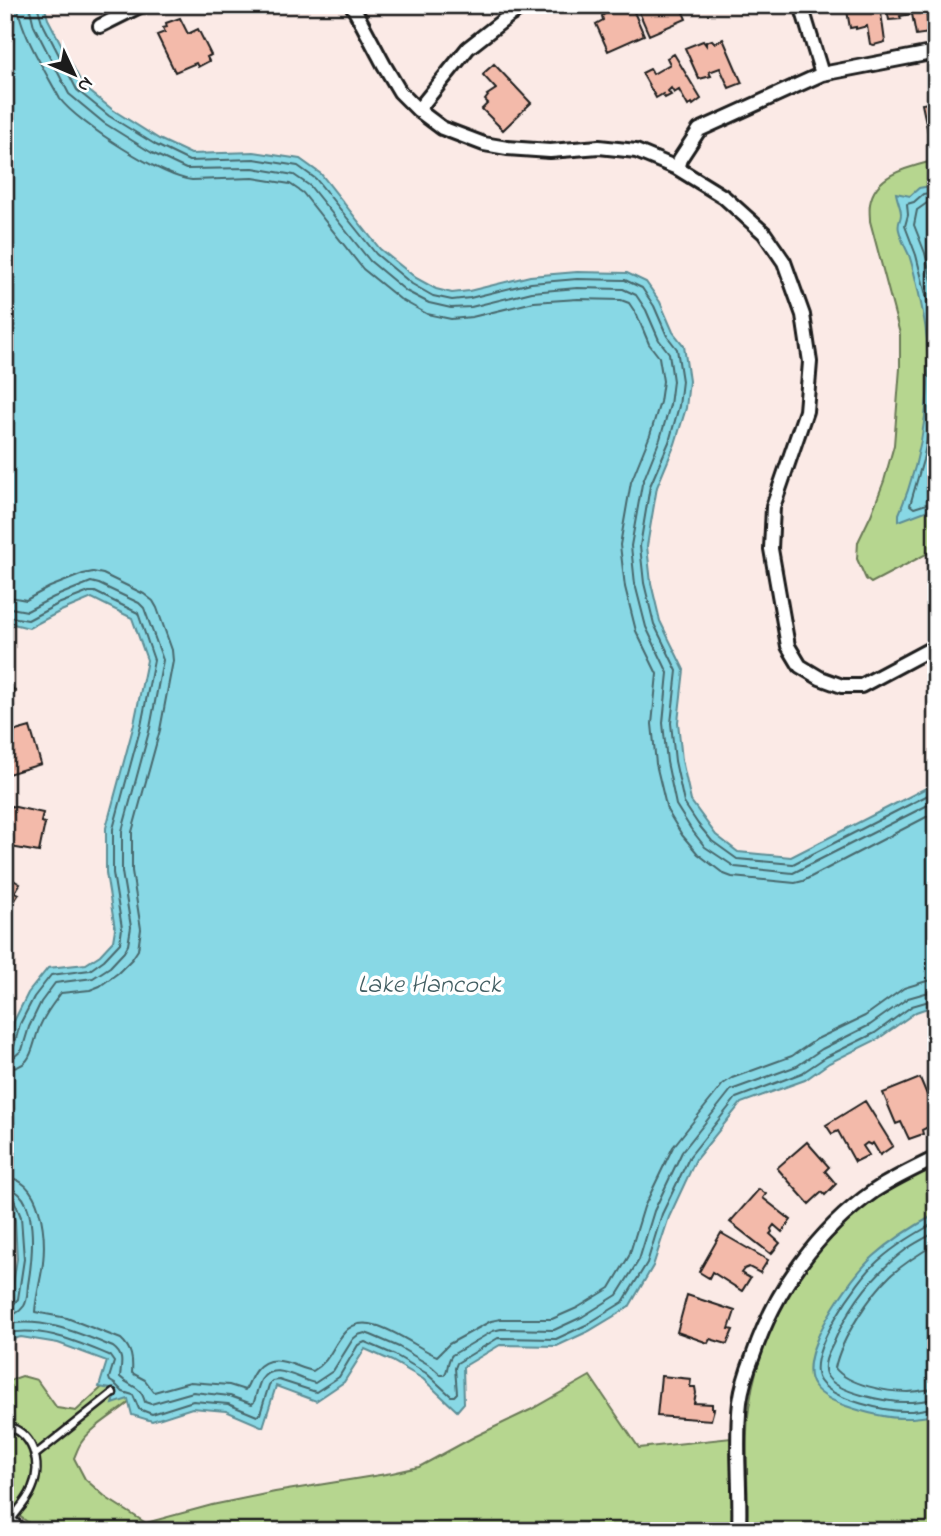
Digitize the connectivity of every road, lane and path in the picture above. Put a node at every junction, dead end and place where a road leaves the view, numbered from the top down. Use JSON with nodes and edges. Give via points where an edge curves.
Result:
{"nodes":[{"id":1,"x":142,"y":5,"type":"edge"},
{"id":2,"x":352,"y":5,"type":"edge"},
{"id":3,"x":526,"y":5,"type":"edge"},
{"id":4,"x":801,"y":5,"type":"edge"},
{"id":5,"x":100,"y":26,"type":"dead end"},
{"id":6,"x":936,"y":52,"type":"edge"},
{"id":7,"x":822,"y":74,"type":"junction"},
{"id":8,"x":418,"y":110,"type":"junction"},
{"id":9,"x":677,"y":168,"type":"junction"},
{"id":10,"x":936,"y":646,"type":"edge"},
{"id":11,"x":936,"y":1158,"type":"edge"},
{"id":12,"x":113,"y":1393,"type":"dead end"},
{"id":13,"x":5,"y":1426,"type":"edge"},
{"id":14,"x":35,"y":1455,"type":"junction"},
{"id":15,"x":7,"y":1519,"type":"edge"},
{"id":16,"x":21,"y":1531,"type":"edge"},
{"id":17,"x":739,"y":1531,"type":"edge"}],
"edges":[{"from":1,"to":5,"type":"street"},
{"from":2,"to":8,"type":"street","via":[[400,92]]},
{"from":3,"to":8,"type":"street","via":[[468,48]]},
{"from":4,"to":7,"type":"street"},
{"from":6,"to":7,"type":"street"},
{"from":7,"to":9,"type":"street","via":[[699,130]]},
{"from":8,"to":9,"type":"street","via":[[442,128],[484,144],[550,151],[599,147],[636,151]]},
{"from":9,"to":10,"type":"street","via":[[724,197],[764,233],[784,262],[803,315],[810,362],[806,411],[772,521],[771,549],[788,646],[800,666],[842,686],[861,686]]},
{"from":11,"to":17,"type":"street","via":[[875,1191],[825,1232],[768,1315],[741,1399]]},
{"from":12,"to":14,"type":"lane"},
{"from":13,"to":14,"type":"lane","via":[[23,1433]]},
{"from":14,"to":15,"type":"lane","via":[[32,1492]]},
{"from":15,"to":16,"type":"street"}]}
